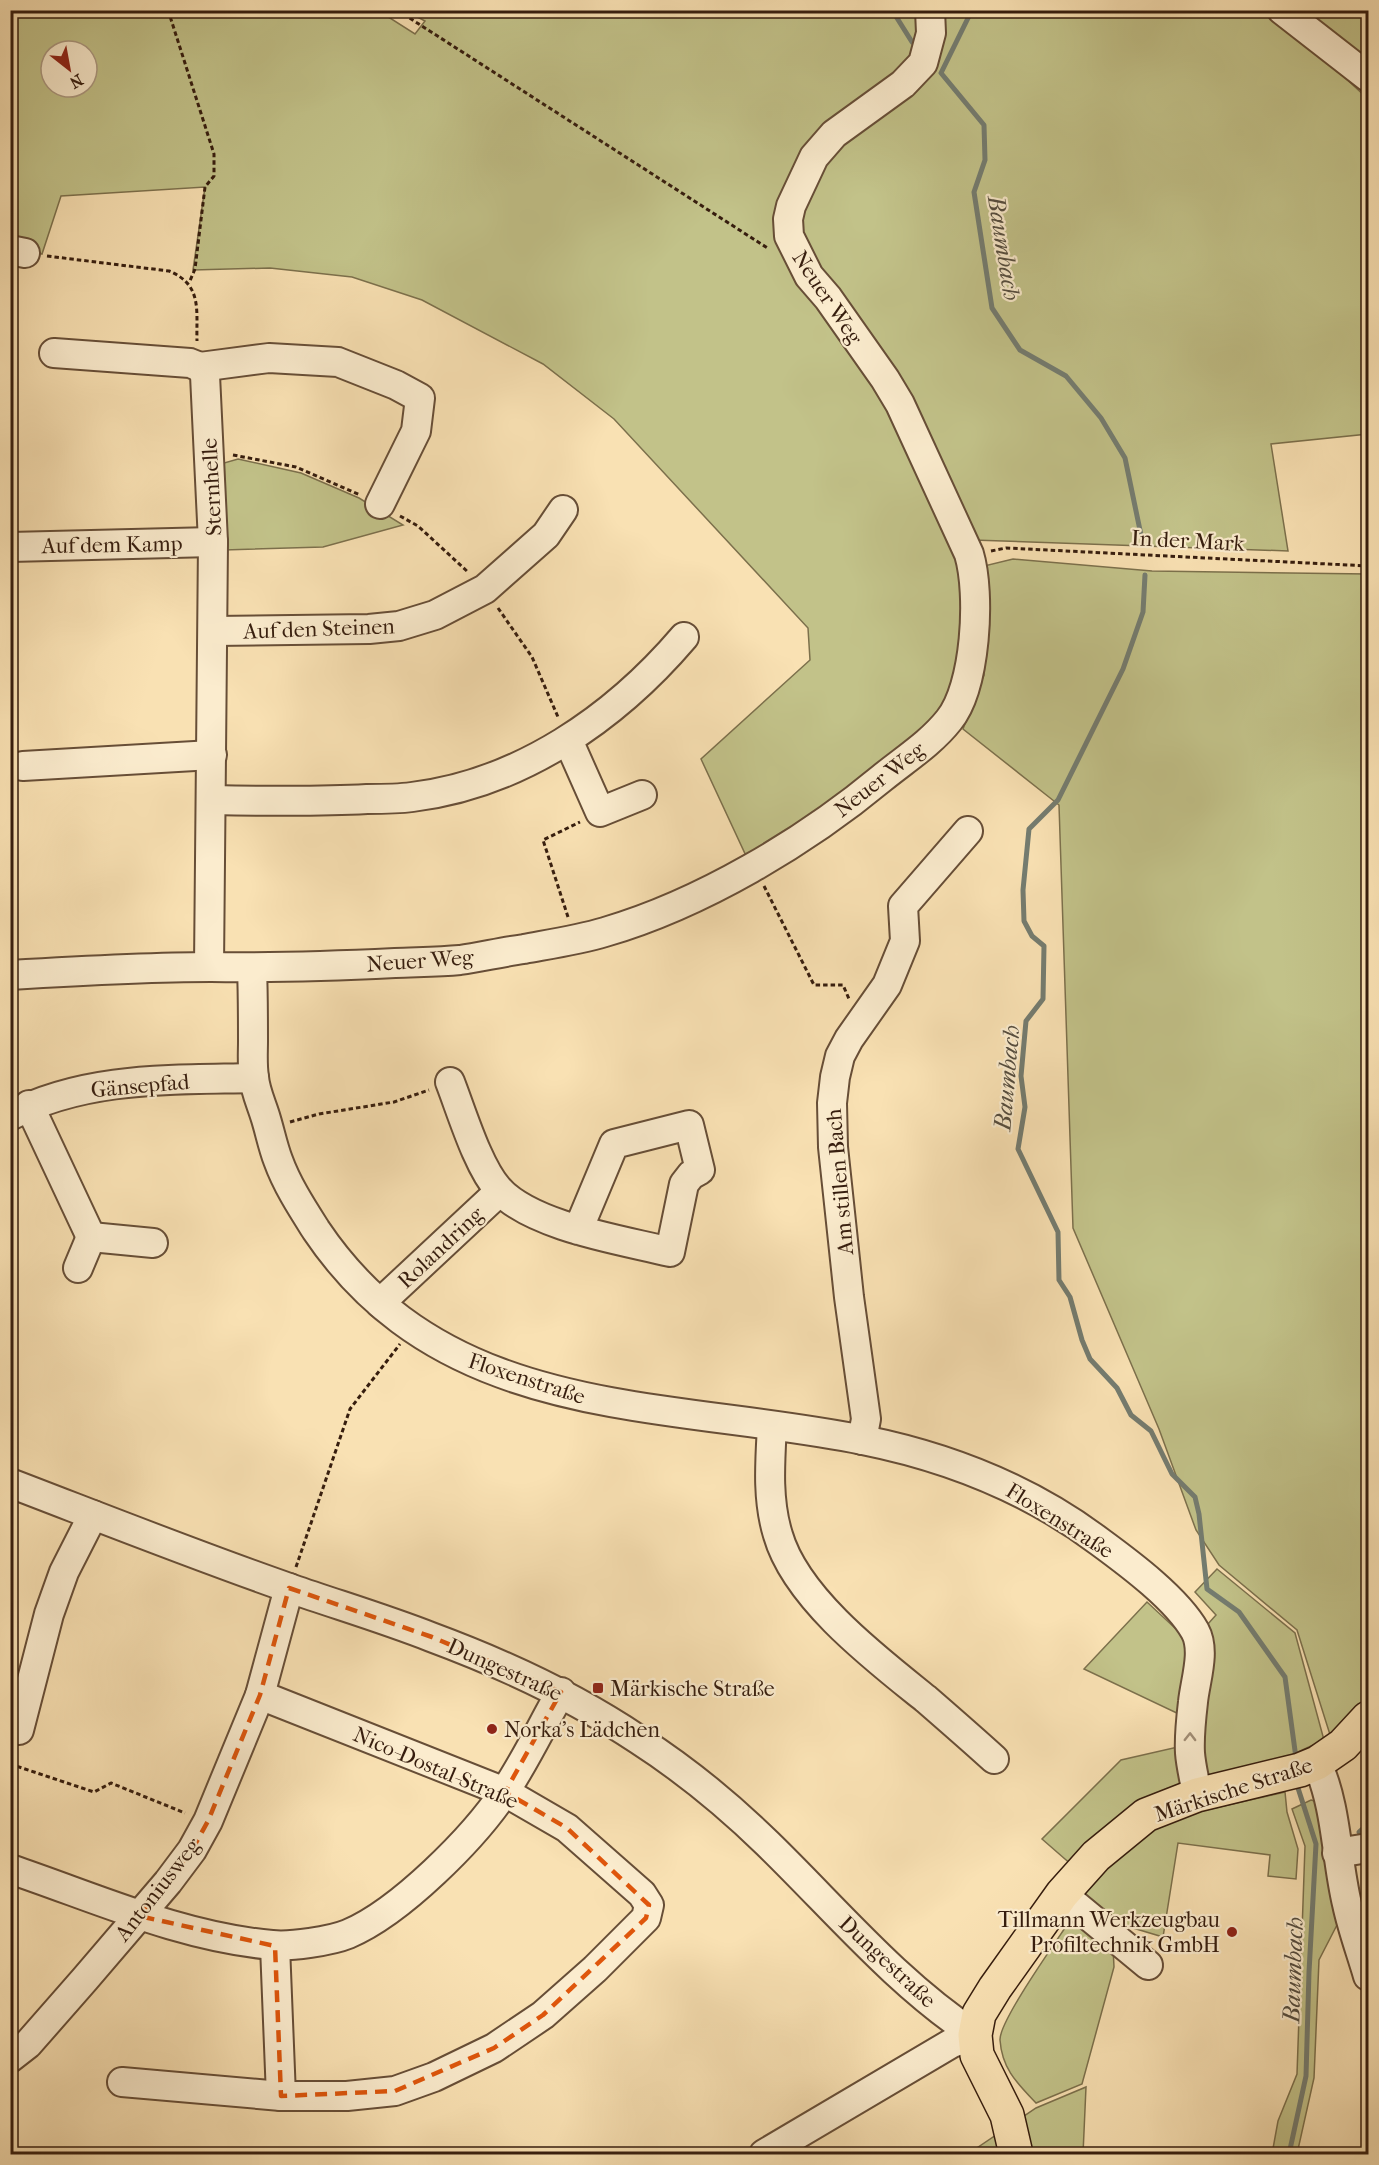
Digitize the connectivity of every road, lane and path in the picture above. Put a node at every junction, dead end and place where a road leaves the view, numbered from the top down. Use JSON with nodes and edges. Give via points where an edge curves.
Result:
{"nodes":[{"id":1,"x":168,"y":10,"type":"edge"},
{"id":2,"x":397,"y":10,"type":"edge"},
{"id":3,"x":930,"y":10,"type":"edge"},
{"id":4,"x":1281,"y":10,"type":"edge"},
{"id":5,"x":1368,"y":77,"type":"edge"},
{"id":6,"x":773,"y":251,"type":"dead end"},
{"id":7,"x":18,"y":252,"type":"edge"},
{"id":8,"x":189,"y":283,"type":"junction"},
{"id":9,"x":54,"y":353,"type":"dead end"},
{"id":10,"x":200,"y":367,"type":"junction"},
{"id":11,"x":210,"y":453,"type":"junction"},
{"id":12,"x":380,"y":504,"type":"joint"},
{"id":13,"x":563,"y":510,"type":"dead end"},
{"id":14,"x":213,"y":542,"type":"junction"},
{"id":15,"x":10,"y":547,"type":"edge"},
{"id":16,"x":1006,"y":548,"type":"dead end"},
{"id":17,"x":1368,"y":566,"type":"edge"},
{"id":18,"x":214,"y":631,"type":"junction"},
{"id":19,"x":684,"y":637,"type":"dead end"},
{"id":20,"x":568,"y":740,"type":"junction"},
{"id":21,"x":212,"y":755,"type":"junction"},
{"id":22,"x":22,"y":766,"type":"dead end"},
{"id":23,"x":642,"y":795,"type":"dead end"},
{"id":24,"x":212,"y":800,"type":"junction"},
{"id":25,"x":600,"y":812,"type":"junction"},
{"id":26,"x":968,"y":831,"type":"dead end"},
{"id":27,"x":755,"y":866,"type":"junction"},
{"id":28,"x":575,"y":940,"type":"junction"},
{"id":29,"x":209,"y":967,"type":"junction"},
{"id":30,"x":252,"y":969,"type":"junction"},
{"id":31,"x":10,"y":975,"type":"edge"},
{"id":32,"x":860,"y":1022,"type":"junction"},
{"id":33,"x":254,"y":1078,"type":"junction"},
{"id":34,"x":450,"y":1082,"type":"joint"},
{"id":35,"x":20,"y":1111,"type":"edge"},
{"id":36,"x":269,"y":1128,"type":"junction"},
{"id":37,"x":500,"y":1191,"type":"junction"},
{"id":38,"x":578,"y":1230,"type":"junction"},
{"id":39,"x":91,"y":1237,"type":"junction"},
{"id":40,"x":153,"y":1243,"type":"dead end"},
{"id":41,"x":78,"y":1268,"type":"dead end"},
{"id":42,"x":380,"y":1303,"type":"junction"},
{"id":43,"x":411,"y":1328,"type":"junction"},
{"id":44,"x":772,"y":1426,"type":"junction"},
{"id":45,"x":862,"y":1440,"type":"junction"},
{"id":46,"x":10,"y":1483,"type":"edge"},
{"id":47,"x":93,"y":1515,"type":"junction"},
{"id":48,"x":289,"y":1588,"type":"junction"},
{"id":49,"x":561,"y":1692,"type":"junction"},
{"id":50,"x":260,"y":1695,"type":"junction"},
{"id":51,"x":1368,"y":1718,"type":"edge"},
{"id":52,"x":20,"y":1730,"type":"dead end"},
{"id":53,"x":994,"y":1759,"type":"dead end"},
{"id":54,"x":1317,"y":1763,"type":"junction"},
{"id":55,"x":10,"y":1764,"type":"edge"},
{"id":56,"x":505,"y":1792,"type":"junction"},
{"id":57,"x":1197,"y":1795,"type":"junction"},
{"id":58,"x":208,"y":1821,"type":"junction"},
{"id":59,"x":1368,"y":1848,"type":"edge"},
{"id":60,"x":1337,"y":1853,"type":"junction"},
{"id":61,"x":10,"y":1869,"type":"edge"},
{"id":62,"x":1062,"y":1894,"type":"junction"},
{"id":63,"x":139,"y":1916,"type":"junction"},
{"id":64,"x":275,"y":1946,"type":"junction"},
{"id":65,"x":1148,"y":1965,"type":"dead end"},
{"id":66,"x":1368,"y":1976,"type":"edge"},
{"id":67,"x":975,"y":2035,"type":"junction"},
{"id":68,"x":10,"y":2058,"type":"edge"},
{"id":69,"x":123,"y":2082,"type":"dead end"},
{"id":70,"x":280,"y":2096,"type":"junction"},
{"id":71,"x":764,"y":2154,"type":"edge"},
{"id":72,"x":1016,"y":2154,"type":"edge"}],
"edges":[{"from":1,"to":8,"type":"path","via":[[214,154],[214,176],[205,187],[195,269]]},
{"from":2,"to":6,"type":"path"},
{"from":3,"to":27,"type":"street","name":"Neuer Weg","via":[[931,33],[923,63],[903,84],[834,134],[814,157],[788,219],[789,236],[809,276],[900,404],[969,554],[976,590],[966,682],[950,720],[934,735],[823,823]]},
{"from":4,"to":5,"type":"street"},
{"from":7,"to":8,"type":"path","via":[[170,272]]},
{"from":8,"to":10,"type":"path","via":[[196,301]]},
{"from":9,"to":10,"type":"street","via":[[190,363]]},
{"from":10,"to":11,"type":"street","name":"Sternhelle","via":[[205,375]]},
{"from":10,"to":12,"type":"street","via":[[269,357],[338,362],[420,398],[416,431]]},
{"from":11,"to":12,"type":"path","via":[[296,467]]},
{"from":11,"to":14,"type":"street","name":"Sternhelle"},
{"from":13,"to":18,"type":"street","name":"Auf den Steinen","via":[[546,535],[484,589],[435,615],[399,626],[369,629]]},
{"from":14,"to":15,"type":"street","name":"Auf dem Kamp"},
{"from":14,"to":18,"type":"street","name":"Sternhelle"},
{"from":16,"to":17,"type":"path","name":"In der Mark"},
{"from":18,"to":21,"type":"street","name":"Sternhelle"},
{"from":19,"to":20,"type":"street","via":[[623,700]]},
{"from":20,"to":24,"type":"street","via":[[496,775],[412,797],[317,802]]},
{"from":20,"to":25,"type":"street"},
{"from":21,"to":22,"type":"street"},
{"from":21,"to":24,"type":"street","name":"Sternhelle"},
{"from":23,"to":25,"type":"street"},
{"from":24,"to":29,"type":"street","name":"Sternhelle"},
{"from":25,"to":28,"type":"path","via":[[543,840]]},
{"from":26,"to":32,"type":"street","name":"Am stillen Bach","via":[[903,906],[905,941],[887,985]]},
{"from":27,"to":28,"type":"street","name":"Neuer Weg","via":[[645,918]]},
{"from":27,"to":32,"type":"path","via":[[814,985],[843,985]]},
{"from":28,"to":30,"type":"street","name":"Neuer Weg","via":[[460,960]]},
{"from":29,"to":30,"type":"street","name":"Neuer Weg"},
{"from":29,"to":31,"type":"street","name":"Neuer Weg"},
{"from":30,"to":33,"type":"street","name":"Floxenstraße"},
{"from":32,"to":45,"type":"street","name":"Am stillen Bach","via":[[840,1056],[832,1103],[849,1297],[866,1419]]},
{"from":33,"to":35,"type":"street","name":"Gänsepfad","via":[[135,1081],[84,1090]]},
{"from":33,"to":36,"type":"street","name":"Floxenstraße"},
{"from":34,"to":36,"type":"path","via":[[394,1102],[319,1114]]},
{"from":34,"to":37,"type":"street","name":"Rolandring","via":[[485,1167]]},
{"from":35,"to":39,"type":"street","name":"Gänsepfad"},
{"from":36,"to":42,"type":"street","name":"Floxenstraße","via":[[279,1163],[299,1204],[331,1252]]},
{"from":37,"to":38,"type":"street","name":"Rolandring","via":[[525,1209]]},
{"from":37,"to":42,"type":"street","name":"Rolandring"},
{"from":38,"to":38,"type":"street","name":"Rolandring","via":[[670,1251],[684,1184],[700,1170],[689,1125],[614,1144]]},
{"from":39,"to":40,"type":"street"},
{"from":39,"to":41,"type":"street"},
{"from":42,"to":43,"type":"street","name":"Floxenstraße"},
{"from":43,"to":44,"type":"street","name":"Floxenstraße","via":[[436,1345],[484,1367],[564,1393]]},
{"from":43,"to":48,"type":"path","via":[[350,1409]]},
{"from":44,"to":45,"type":"street","name":"Floxenstraße"},
{"from":44,"to":53,"type":"street","via":[[772,1505],[778,1536],[801,1579],[859,1643]]},
{"from":57,"to":45,"type":"street","name":"Floxenstraße","one_way":true,"via":[[1190,1745],[1199,1656],[1196,1634],[1178,1609],[1081,1527],[1012,1489],[964,1468]]},
{"from":46,"to":47,"type":"street","name":"Dungestraße"},
{"from":47,"to":48,"type":"street","name":"Dungestraße"},
{"from":47,"to":52,"type":"street","via":[[49,1614]]},
{"from":48,"to":49,"type":"street","name":"Dungestraße","via":[[432,1637]]},
{"from":48,"to":50,"type":"street","name":"Antoniusweg"},
{"from":49,"to":56,"type":"street"},
{"from":49,"to":67,"type":"street","name":"Dungestraße","via":[[642,1741],[716,1796],[891,1967]]},
{"from":50,"to":56,"type":"street","name":"Nico-Dostal-Straße"},
{"from":50,"to":58,"type":"street","name":"Antoniusweg"},
{"from":51,"to":54,"type":"main road","name":"Märkische Straße","via":[[1343,1745]]},
{"from":54,"to":57,"type":"main road","name":"Märkische Straße"},
{"from":54,"to":60,"type":"street","via":[[1329,1798]]},
{"from":55,"to":58,"type":"path","via":[[94,1792],[111,1783]]},
{"from":56,"to":64,"type":"street","via":[[433,1873],[372,1921],[347,1935]]},
{"from":56,"to":70,"type":"street","name":"Nico-Dostal-Straße","via":[[567,1828],[642,1894],[649,1905],[646,1918],[543,2015],[494,2048],[395,2091]]},
{"from":57,"to":62,"type":"main road","name":"Märkische Straße","via":[[1146,1815],[1096,1856]]},
{"from":58,"to":63,"type":"street","name":"Antoniusweg","via":[[186,1858]]},
{"from":59,"to":60,"type":"street"},
{"from":60,"to":66,"type":"street","via":[[1347,1905]]},
{"from":61,"to":63,"type":"street"},
{"from":62,"to":65,"type":"street"},
{"from":62,"to":67,"type":"main road","name":"Märkische Straße","via":[[995,1988],[980,2014]]},
{"from":63,"to":64,"type":"street"},
{"from":63,"to":68,"type":"street","name":"Antoniusweg","via":[[28,2044]]},
{"from":64,"to":70,"type":"street"},
{"from":67,"to":71,"type":"street","via":[[944,2048]]},
{"from":67,"to":72,"type":"main road","via":[[977,2055],[1007,2115]]},
{"from":69,"to":70,"type":"street","name":"Nico-Dostal-Straße"}]}
